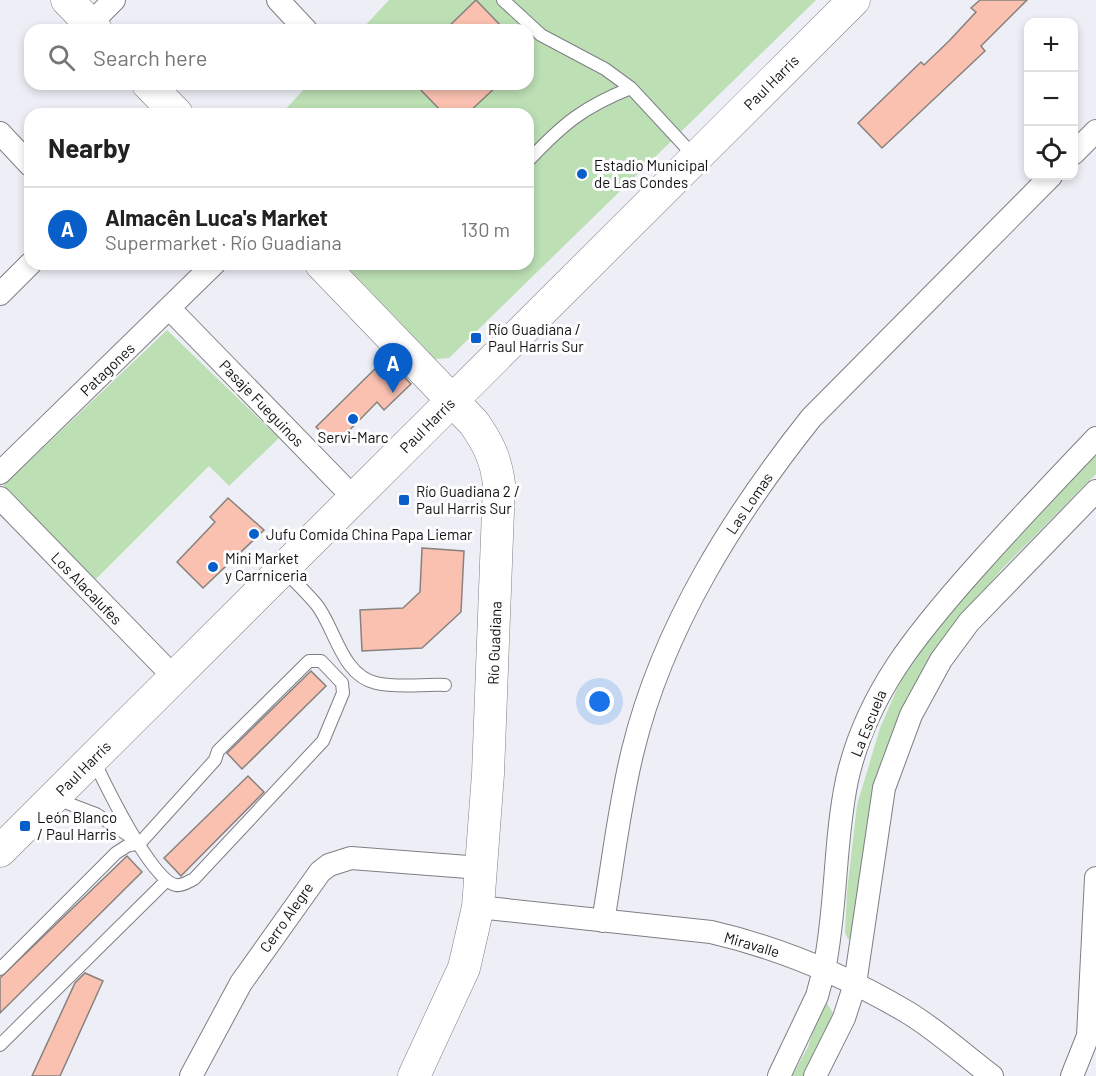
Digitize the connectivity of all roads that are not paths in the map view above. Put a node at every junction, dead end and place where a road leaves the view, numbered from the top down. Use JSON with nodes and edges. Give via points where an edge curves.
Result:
{"nodes":[{"id":1,"x":67,"y":0,"type":"edge"},
{"id":2,"x":114,"y":0,"type":"edge"},
{"id":3,"x":278,"y":0,"type":"edge"},
{"id":4,"x":503,"y":0,"type":"edge"},
{"id":5,"x":854,"y":0,"type":"edge"},
{"id":6,"x":90,"y":24,"type":"edge"},
{"id":7,"x":95,"y":24,"type":"edge"},
{"id":8,"x":300,"y":24,"type":"edge"},
{"id":9,"x":529,"y":24,"type":"edge"},
{"id":10,"x":534,"y":29,"type":"edge"},
{"id":11,"x":631,"y":88,"type":"junction"},
{"id":12,"x":154,"y":90,"type":"edge"},
{"id":13,"x":171,"y":108,"type":"edge"},
{"id":14,"x":1096,"y":131,"type":"edge"},
{"id":15,"x":0,"y":133,"type":"edge"},
{"id":16,"x":1078,"y":149,"type":"edge"},
{"id":17,"x":534,"y":155,"type":"edge"},
{"id":18,"x":695,"y":157,"type":"junction"},
{"id":19,"x":24,"y":159,"type":"edge"},
{"id":20,"x":1047,"y":180,"type":"edge"},
{"id":21,"x":24,"y":270,"type":"edge"},
{"id":22,"x":208,"y":270,"type":"edge"},
{"id":23,"x":327,"y":270,"type":"edge"},
{"id":24,"x":0,"y":294,"type":"edge"},
{"id":25,"x":169,"y":308,"type":"junction"},
{"id":26,"x":453,"y":400,"type":"junction"},
{"id":27,"x":1096,"y":438,"type":"edge"},
{"id":28,"x":5,"y":460,"type":"edge"},
{"id":29,"x":1096,"y":490,"type":"edge"},
{"id":30,"x":0,"y":498,"type":"edge"},
{"id":31,"x":354,"y":498,"type":"junction"},
{"id":32,"x":283,"y":569,"type":"junction"},
{"id":33,"x":174,"y":677,"type":"junction"},
{"id":34,"x":445,"y":685,"type":"dead end"},
{"id":35,"x":93,"y":759,"type":"junction"},
{"id":36,"x":53,"y":798,"type":"junction"},
{"id":37,"x":140,"y":843,"type":"junction"},
{"id":38,"x":0,"y":851,"type":"edge"},
{"id":39,"x":481,"y":868,"type":"junction"},
{"id":40,"x":1096,"y":878,"type":"edge"},
{"id":41,"x":165,"y":881,"type":"junction"},
{"id":42,"x":478,"y":907,"type":"junction"},
{"id":43,"x":603,"y":921,"type":"junction"},
{"id":44,"x":0,"y":969,"type":"edge"},
{"id":45,"x":824,"y":970,"type":"junction"},
{"id":46,"x":855,"y":984,"type":"junction"},
{"id":47,"x":0,"y":1044,"type":"edge"},
{"id":48,"x":191,"y":1076,"type":"edge"},
{"id":49,"x":414,"y":1076,"type":"edge"},
{"id":50,"x":779,"y":1076,"type":"edge"},
{"id":51,"x":815,"y":1076,"type":"edge"},
{"id":52,"x":992,"y":1076,"type":"edge"},
{"id":53,"x":1072,"y":1076,"type":"edge"}],
"edges":[{"from":1,"to":6,"type":"street"},
{"from":2,"to":7,"type":"street"},
{"from":3,"to":8,"type":"street"},
{"from":4,"to":9,"type":"lane"},
{"from":5,"to":18,"type":"street","name":"Paul Harris"},
{"from":10,"to":11,"type":"lane"},
{"from":11,"to":17,"type":"lane","via":[[582,110]]},
{"from":11,"to":18,"type":"lane"},
{"from":12,"to":13,"type":"street"},
{"from":14,"to":16,"type":"street"},
{"from":15,"to":19,"type":"street"},
{"from":18,"to":26,"type":"street","name":"Paul Harris"},
{"from":20,"to":43,"type":"street","name":"Las Lomas","via":[[811,418],[778,459],[724,541],[681,622],[637,739]]},
{"from":21,"to":24,"type":"street"},
{"from":22,"to":25,"type":"street","name":"Patagones"},
{"from":23,"to":26,"type":"street","name":"Río Guadiana"},
{"from":25,"to":28,"type":"street","name":"Patagones"},
{"from":25,"to":31,"type":"street","name":"Pasaje Fueguinos"},
{"from":26,"to":31,"type":"street","name":"Paul Harris"},
{"from":26,"to":39,"type":"street","name":"Río Guadiana","via":[[489,444],[497,463],[499,484]]},
{"from":27,"to":45,"type":"street","name":"La Escuela","via":[[919,633],[874,703],[847,780]]},
{"from":29,"to":46,"type":"street","via":[[969,622],[941,660],[911,715],[884,789]]},
{"from":30,"to":33,"type":"street","name":"Los Alacalufes"},
{"from":31,"to":32,"type":"street","name":"Paul Harris"},
{"from":32,"to":33,"type":"street","name":"Paul Harris"},
{"from":32,"to":34,"type":"lane","via":[[316,604],[337,647],[374,683]]},
{"from":33,"to":35,"type":"street","name":"Paul Harris"},
{"from":35,"to":36,"type":"street","name":"Paul Harris"},
{"from":35,"to":37,"type":"lane"},
{"from":36,"to":37,"type":"lane","via":[[96,814]]},
{"from":36,"to":38,"type":"street","name":"Paul Harris"},
{"from":37,"to":41,"type":"lane"},
{"from":37,"to":41,"type":"lane","via":[[215,760],[218,751],[309,661],[321,661],[342,683],[343,693],[323,741],[194,879],[177,886]]},
{"from":37,"to":44,"type":"lane","via":[[116,854]]},
{"from":39,"to":42,"type":"street","name":"Río Guadiana"},
{"from":39,"to":48,"type":"street","name":"Cerro Alegre","via":[[351,858],[329,865],[320,872],[241,983]]},
{"from":40,"to":53,"type":"street","via":[[1088,1036]]},
{"from":41,"to":47,"type":"lane"},
{"from":42,"to":43,"type":"street","name":"Miravalle"},
{"from":42,"to":49,"type":"street","name":"Río Guadiana","via":[[464,968]]},
{"from":43,"to":45,"type":"street","name":"Miravalle","via":[[711,932],[757,944]]},
{"from":45,"to":46,"type":"street","name":"Miravalle"},
{"from":45,"to":50,"type":"street","name":"La Escuela","via":[[817,996]]},
{"from":46,"to":51,"type":"street","via":[[844,1018]]},
{"from":46,"to":52,"type":"street","name":"Miravalle","via":[[909,1013]]}]}
